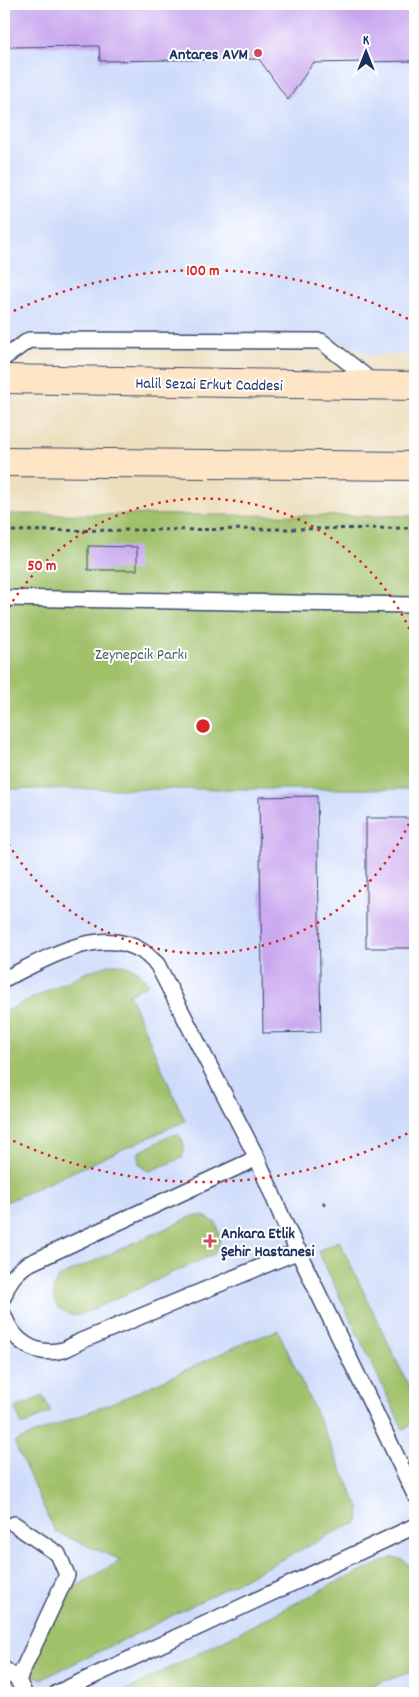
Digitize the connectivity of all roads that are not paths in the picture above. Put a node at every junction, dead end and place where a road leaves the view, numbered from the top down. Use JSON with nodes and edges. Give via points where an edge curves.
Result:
{"nodes":[{"id":1,"x":4,"y":358,"type":"edge"},
{"id":2,"x":4,"y":379,"type":"edge"},
{"id":3,"x":377,"y":386,"type":"junction"},
{"id":4,"x":415,"y":386,"type":"edge"},
{"id":5,"x":4,"y":462,"type":"edge"},
{"id":6,"x":415,"y":466,"type":"edge"},
{"id":7,"x":4,"y":598,"type":"edge"},
{"id":8,"x":415,"y":605,"type":"edge"},
{"id":9,"x":4,"y":979,"type":"edge"},
{"id":10,"x":257,"y":1158,"type":"junction"},
{"id":11,"x":299,"y":1251,"type":"junction"},
{"id":12,"x":4,"y":1296,"type":"edge"},
{"id":13,"x":4,"y":1316,"type":"edge"},
{"id":14,"x":415,"y":1495,"type":"edge"},
{"id":15,"x":14,"y":1524,"type":"dead end"},
{"id":16,"x":415,"y":1526,"type":"edge"},
{"id":17,"x":4,"y":1669,"type":"edge"},
{"id":18,"x":21,"y":1687,"type":"edge"},
{"id":19,"x":58,"y":1693,"type":"edge"}],
"edges":[{"from":1,"to":3,"type":"lane","via":[[29,340],[321,341]]},
{"from":2,"to":3,"type":"main road","name":"Halil Sezai Erkut Caddesi"},
{"from":3,"to":4,"type":"main road","name":"Halil Sezai Erkut Caddesi"},
{"from":5,"to":6,"type":"main road"},
{"from":7,"to":8,"type":"lane"},
{"from":9,"to":10,"type":"lane","via":[[77,946],[99,941],[122,942],[142,951],[157,964]]},
{"from":10,"to":11,"type":"lane"},
{"from":10,"to":12,"type":"lane","via":[[26,1265],[8,1282]]},
{"from":11,"to":13,"type":"lane","via":[[63,1350],[48,1352],[19,1341]]},
{"from":11,"to":14,"type":"lane"},
{"from":15,"to":18,"type":"lane","via":[[58,1554],[67,1574]]},
{"from":16,"to":19,"type":"lane"},
{"from":17,"to":18,"type":"lane"}]}
